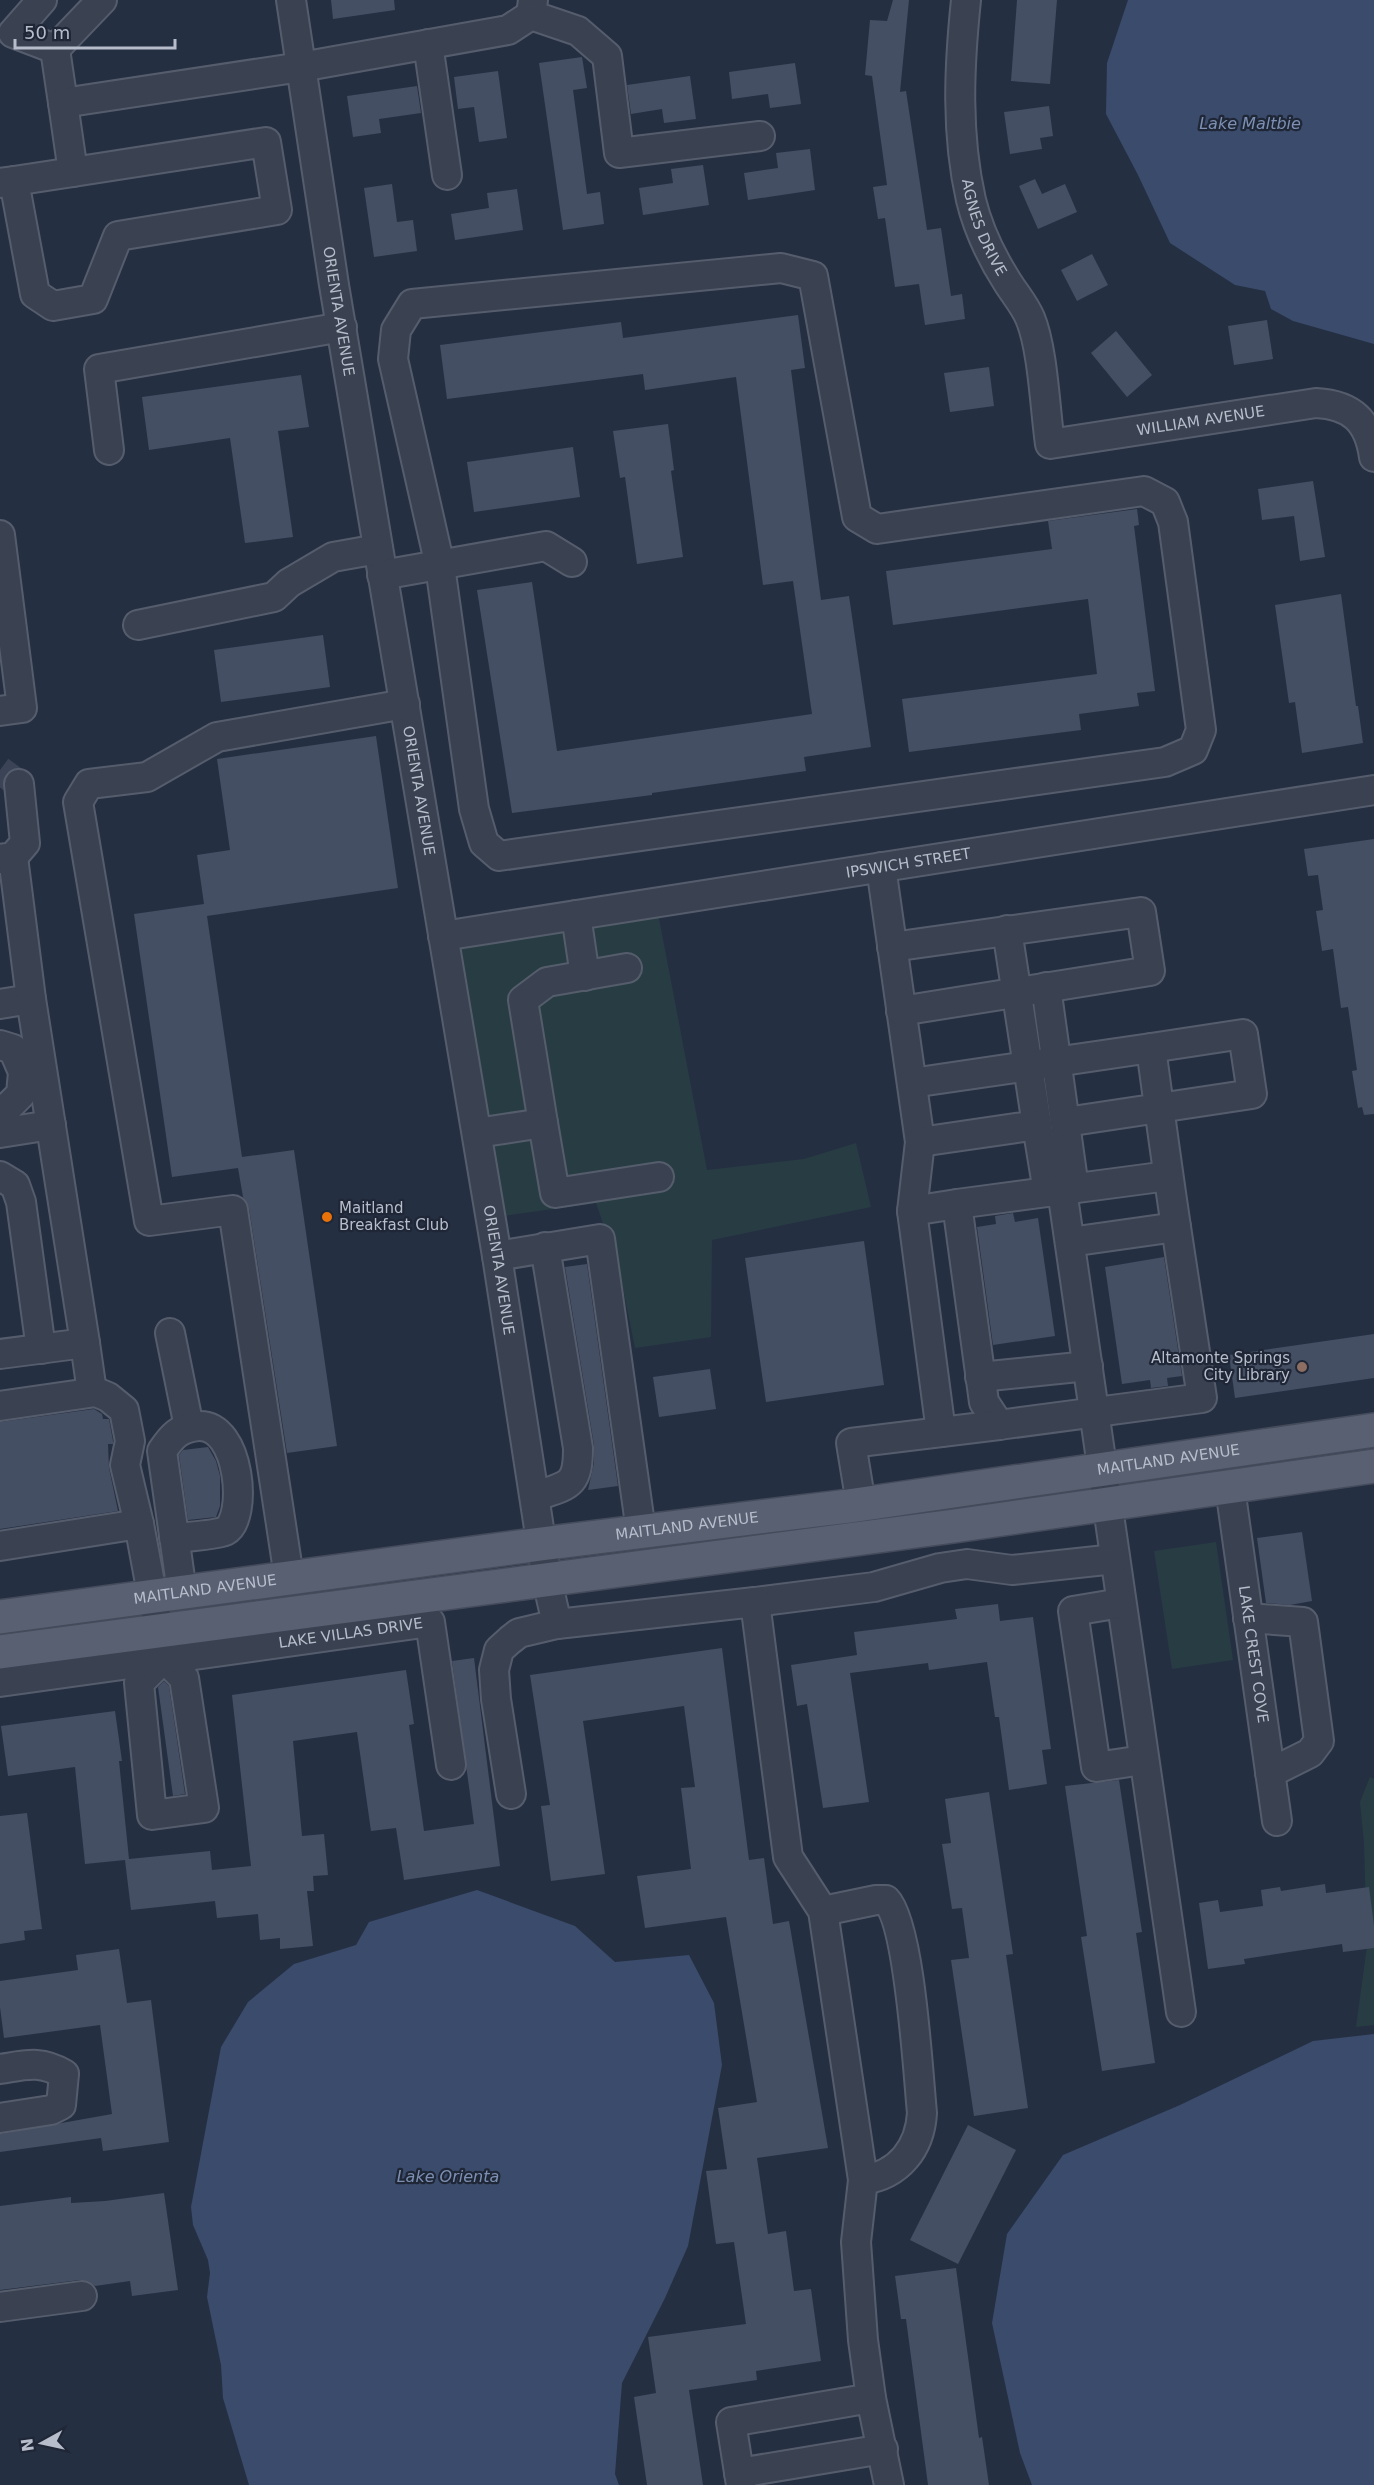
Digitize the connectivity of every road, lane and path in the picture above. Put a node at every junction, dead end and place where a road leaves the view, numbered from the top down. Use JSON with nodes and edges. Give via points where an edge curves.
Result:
{"nodes":[{"id":1,"x":42,"y":0,"type":"edge"},
{"id":2,"x":102,"y":0,"type":"edge"},
{"id":3,"x":291,"y":0,"type":"edge"},
{"id":4,"x":966,"y":0,"type":"edge"},
{"id":5,"x":532,"y":8,"type":"edge"},
{"id":6,"x":6,"y":32,"type":"edge"},
{"id":7,"x":428,"y":44,"type":"junction"},
{"id":8,"x":55,"y":49,"type":"junction"},
{"id":9,"x":301,"y":67,"type":"junction"},
{"id":10,"x":63,"y":103,"type":"junction"},
{"id":11,"x":760,"y":136,"type":"dead end"},
{"id":12,"x":73,"y":172,"type":"junction"},
{"id":13,"x":447,"y":175,"type":"dead end"},
{"id":14,"x":7,"y":182,"type":"edge"},
{"id":15,"x":342,"y":327,"type":"junction"},
{"id":16,"x":1050,"y":444,"type":"joint"},
{"id":17,"x":110,"y":450,"type":"dead end"},
{"id":18,"x":1374,"y":457,"type":"edge"},
{"id":19,"x":0,"y":535,"type":"edge"},
{"id":20,"x":380,"y":562,"type":"junction"},
{"id":21,"x":572,"y":562,"type":"dead end"},
{"id":22,"x":440,"y":566,"type":"junction"},
{"id":23,"x":138,"y":625,"type":"dead end"},
{"id":24,"x":405,"y":704,"type":"junction"},
{"id":25,"x":0,"y":711,"type":"edge"},
{"id":26,"x":19,"y":784,"type":"dead end"},
{"id":27,"x":1374,"y":790,"type":"edge"},
{"id":28,"x":7,"y":858,"type":"edge"},
{"id":29,"x":881,"y":867,"type":"junction"},
{"id":30,"x":10,"y":909,"type":"edge"},
{"id":31,"x":576,"y":915,"type":"junction"},
{"id":32,"x":1007,"y":930,"type":"junction"},
{"id":33,"x":443,"y":936,"type":"junction"},
{"id":34,"x":892,"y":946,"type":"junction"},
{"id":35,"x":627,"y":968,"type":"dead end"},
{"id":36,"x":585,"y":976,"type":"junction"},
{"id":37,"x":1046,"y":987,"type":"junction"},
{"id":38,"x":1017,"y":991,"type":"junction"},
{"id":39,"x":31,"y":999,"type":"junction"},
{"id":40,"x":0,"y":1004,"type":"edge"},
{"id":41,"x":902,"y":1011,"type":"junction"},
{"id":42,"x":0,"y":1045,"type":"edge"},
{"id":43,"x":1151,"y":1048,"type":"junction"},
{"id":44,"x":1057,"y":1061,"type":"junction"},
{"id":45,"x":1028,"y":1065,"type":"junction"},
{"id":46,"x":912,"y":1083,"type":"junction"},
{"id":47,"x":0,"y":1109,"type":"edge"},
{"id":48,"x":1160,"y":1109,"type":"junction"},
{"id":49,"x":1066,"y":1122,"type":"junction"},
{"id":50,"x":543,"y":1123,"type":"junction"},
{"id":51,"x":51,"y":1125,"type":"junction"},
{"id":52,"x":1038,"y":1125,"type":"junction"},
{"id":53,"x":0,"y":1133,"type":"edge"},
{"id":54,"x":477,"y":1133,"type":"junction"},
{"id":55,"x":920,"y":1142,"type":"junction"},
{"id":56,"x":0,"y":1176,"type":"edge"},
{"id":57,"x":1168,"y":1176,"type":"junction"},
{"id":58,"x":659,"y":1177,"type":"dead end"},
{"id":59,"x":1061,"y":1190,"type":"junction"},
{"id":60,"x":957,"y":1204,"type":"junction"},
{"id":61,"x":912,"y":1211,"type":"junction"},
{"id":62,"x":1176,"y":1227,"type":"junction"},
{"id":63,"x":1070,"y":1242,"type":"junction"},
{"id":64,"x":545,"y":1247,"type":"junction"},
{"id":65,"x":497,"y":1256,"type":"junction"},
{"id":66,"x":170,"y":1333,"type":"dead end"},
{"id":67,"x":85,"y":1343,"type":"junction"},
{"id":68,"x":41,"y":1349,"type":"junction"},
{"id":69,"x":0,"y":1354,"type":"edge"},
{"id":70,"x":1088,"y":1366,"type":"junction"},
{"id":71,"x":980,"y":1377,"type":"junction"},
{"id":72,"x":0,"y":1406,"type":"edge"},
{"id":73,"x":1094,"y":1412,"type":"junction"},
{"id":74,"x":111,"y":1423,"type":"junction"},
{"id":75,"x":999,"y":1425,"type":"junction"},
{"id":76,"x":189,"y":1427,"type":"junction"},
{"id":77,"x":1374,"y":1430,"type":"edge"},
{"id":78,"x":941,"y":1432,"type":"junction"},
{"id":79,"x":1374,"y":1466,"type":"edge"},
{"id":80,"x":1103,"y":1471,"type":"junction"},
{"id":81,"x":1230,"y":1488,"type":"junction"},
{"id":82,"x":536,"y":1496,"type":"junction"},
{"id":83,"x":861,"y":1504,"type":"junction"},
{"id":84,"x":1108,"y":1505,"type":"junction"},
{"id":85,"x":139,"y":1524,"type":"junction"},
{"id":86,"x":641,"y":1531,"type":"junction"},
{"id":87,"x":174,"y":1538,"type":"junction"},
{"id":88,"x":541,"y":1544,"type":"junction"},
{"id":89,"x":0,"y":1546,"type":"edge"},
{"id":90,"x":1115,"y":1559,"type":"junction"},
{"id":91,"x":289,"y":1577,"type":"junction"},
{"id":92,"x":547,"y":1580,"type":"junction"},
{"id":93,"x":167,"y":1594,"type":"junction"},
{"id":94,"x":755,"y":1602,"type":"junction"},
{"id":95,"x":1121,"y":1603,"type":"junction"},
{"id":96,"x":0,"y":1617,"type":"edge"},
{"id":97,"x":1248,"y":1618,"type":"junction"},
{"id":98,"x":557,"y":1624,"type":"junction"},
{"id":99,"x":161,"y":1644,"type":"junction"},
{"id":100,"x":0,"y":1652,"type":"edge"},
{"id":101,"x":0,"y":1682,"type":"edge"},
{"id":102,"x":1143,"y":1760,"type":"junction"},
{"id":103,"x":451,"y":1765,"type":"dead end"},
{"id":104,"x":1270,"y":1773,"type":"junction"},
{"id":105,"x":511,"y":1794,"type":"dead end"},
{"id":106,"x":1277,"y":1821,"type":"dead end"},
{"id":107,"x":823,"y":1911,"type":"junction"},
{"id":108,"x":1181,"y":2012,"type":"dead end"},
{"id":109,"x":0,"y":2068,"type":"edge"},
{"id":110,"x":0,"y":2118,"type":"edge"},
{"id":111,"x":863,"y":2180,"type":"junction"},
{"id":112,"x":82,"y":2296,"type":"dead end"},
{"id":113,"x":0,"y":2307,"type":"edge"},
{"id":114,"x":871,"y":2398,"type":"junction"},
{"id":115,"x":882,"y":2450,"type":"junction"},
{"id":116,"x":740,"y":2479,"type":"edge"},
{"id":117,"x":890,"y":2485,"type":"edge"}],
"edges":[{"from":1,"to":6,"type":"street"},
{"from":2,"to":8,"type":"street"},
{"from":3,"to":9,"type":"street","name":"ORIENTA AVENUE"},
{"from":4,"to":16,"type":"street","name":"AGNES DRIVE","via":[[959,105],[971,201],[985,241],[1030,317]]},
{"from":5,"to":7,"type":"street","via":[[508,30]]},
{"from":5,"to":11,"type":"street","via":[[578,32],[607,56],[619,153]]},
{"from":6,"to":8,"type":"street"},
{"from":7,"to":9,"type":"street"},
{"from":7,"to":13,"type":"street"},
{"from":8,"to":10,"type":"street"},
{"from":9,"to":10,"type":"street"},
{"from":9,"to":15,"type":"street","name":"ORIENTA AVENUE"},
{"from":10,"to":12,"type":"street"},
{"from":12,"to":14,"type":"street"},
{"from":12,"to":14,"type":"street","via":[[266,142],[276,210],[118,236],[93,299],[53,306],[34,294]]},
{"from":15,"to":17,"type":"street","via":[[99,369]]},
{"from":15,"to":20,"type":"street","name":"ORIENTA AVENUE"},
{"from":16,"to":18,"type":"street","name":"WILLIAM AVENUE","via":[[1316,403],[1334,404],[1362,422]]},
{"from":19,"to":25,"type":"street","via":[[22,708]]},
{"from":20,"to":22,"type":"street"},
{"from":20,"to":23,"type":"street","via":[[333,557],[274,597]]},
{"from":20,"to":24,"type":"street","name":"ORIENTA AVENUE"},
{"from":21,"to":22,"type":"street","via":[[546,546]]},
{"from":22,"to":22,"type":"street","via":[[474,809],[484,843],[500,856],[1165,762],[1193,750],[1201,730],[1173,522],[1165,502],[1144,491],[877,529],[857,517],[813,276],[781,268],[412,304],[396,330],[393,359]]},
{"from":24,"to":33,"type":"street","name":"ORIENTA AVENUE"},
{"from":24,"to":91,"type":"street","via":[[217,737],[147,777],[89,784],[78,802],[149,1221],[233,1210]]},
{"from":26,"to":28,"type":"street","via":[[25,843]]},
{"from":27,"to":29,"type":"street","name":"IPSWICH STREET"},
{"from":28,"to":30,"type":"street"},
{"from":29,"to":31,"type":"street","name":"IPSWICH STREET"},
{"from":29,"to":34,"type":"street"},
{"from":30,"to":39,"type":"street"},
{"from":31,"to":33,"type":"street","name":"IPSWICH STREET"},
{"from":31,"to":36,"type":"street"},
{"from":32,"to":34,"type":"street"},
{"from":32,"to":37,"type":"street","via":[[1141,912],[1150,971]]},
{"from":32,"to":38,"type":"street"},
{"from":33,"to":54,"type":"street","name":"ORIENTA AVENUE"},
{"from":34,"to":41,"type":"street"},
{"from":35,"to":36,"type":"street"},
{"from":36,"to":50,"type":"street","via":[[547,982],[523,1000]]},
{"from":37,"to":38,"type":"street"},
{"from":37,"to":44,"type":"street"},
{"from":38,"to":41,"type":"street"},
{"from":38,"to":45,"type":"street"},
{"from":39,"to":40,"type":"street"},
{"from":39,"to":51,"type":"street"},
{"from":41,"to":46,"type":"street"},
{"from":42,"to":47,"type":"street","via":[[13,1049],[23,1072],[21,1094]]},
{"from":43,"to":44,"type":"street"},
{"from":43,"to":48,"type":"street"},
{"from":43,"to":48,"type":"street","via":[[1243,1034],[1252,1094]]},
{"from":44,"to":45,"type":"street"},
{"from":44,"to":49,"type":"street"},
{"from":45,"to":46,"type":"street"},
{"from":45,"to":52,"type":"street"},
{"from":46,"to":55,"type":"street"},
{"from":48,"to":49,"type":"street"},
{"from":48,"to":57,"type":"street"},
{"from":49,"to":59,"type":"street"},
{"from":50,"to":54,"type":"street"},
{"from":50,"to":58,"type":"street","via":[[555,1193]]},
{"from":51,"to":53,"type":"street"},
{"from":51,"to":67,"type":"street"},
{"from":52,"to":55,"type":"street"},
{"from":52,"to":59,"type":"street"},
{"from":54,"to":65,"type":"street","name":"ORIENTA AVENUE"},
{"from":55,"to":61,"type":"street"},
{"from":56,"to":68,"type":"street","via":[[15,1185],[21,1202]]},
{"from":57,"to":59,"type":"street"},
{"from":57,"to":62,"type":"street"},
{"from":59,"to":60,"type":"street"},
{"from":59,"to":63,"type":"street"},
{"from":60,"to":61,"type":"street"},
{"from":60,"to":71,"type":"street"},
{"from":61,"to":78,"type":"street"},
{"from":62,"to":63,"type":"street"},
{"from":62,"to":73,"type":"street","via":[[1202,1398]]},
{"from":63,"to":70,"type":"street"},
{"from":64,"to":65,"type":"street"},
{"from":64,"to":82,"type":"street","via":[[578,1448],[578,1469],[574,1480],[566,1486]]},
{"from":64,"to":86,"type":"street","via":[[600,1239]]},
{"from":65,"to":82,"type":"street","name":"ORIENTA AVENUE"},
{"from":66,"to":76,"type":"street"},
{"from":67,"to":68,"type":"street"},
{"from":67,"to":74,"type":"street"},
{"from":68,"to":69,"type":"street"},
{"from":70,"to":71,"type":"street"},
{"from":70,"to":73,"type":"street"},
{"from":71,"to":75,"type":"street","via":[[984,1402]]},
{"from":72,"to":74,"type":"street"},
{"from":73,"to":75,"type":"street"},
{"from":73,"to":80,"type":"street"},
{"from":74,"to":85,"type":"street"},
{"from":75,"to":78,"type":"street"},
{"from":76,"to":87,"type":"street","via":[[175,1432],[162,1450]]},
{"from":76,"to":87,"type":"street","via":[[208,1425],[228,1443],[233,1456],[237,1513],[225,1531]]},
{"from":77,"to":80,"type":"main road","name":"MAITLAND AVENUE"},
{"from":78,"to":83,"type":"street","via":[[851,1443]]},
{"from":79,"to":81,"type":"main road"},
{"from":80,"to":83,"type":"main road","name":"MAITLAND AVENUE"},
{"from":80,"to":84,"type":"street"},
{"from":81,"to":84,"type":"main road"},
{"from":81,"to":97,"type":"street","name":"LAKE CREST COVE"},
{"from":82,"to":88,"type":"street","name":"ORIENTA AVENUE"},
{"from":83,"to":86,"type":"main road","name":"MAITLAND AVENUE"},
{"from":84,"to":90,"type":"street"},
{"from":84,"to":92,"type":"main road"},
{"from":85,"to":89,"type":"street"},
{"from":85,"to":93,"type":"street"},
{"from":86,"to":88,"type":"main road","name":"MAITLAND AVENUE"},
{"from":87,"to":93,"type":"street"},
{"from":88,"to":91,"type":"main road","name":"MAITLAND AVENUE"},
{"from":88,"to":92,"type":"street","name":"ORIENTA AVENUE"},
{"from":90,"to":94,"type":"street","via":[[1012,1570],[967,1564],[874,1587]]},
{"from":90,"to":95,"type":"street"},
{"from":91,"to":93,"type":"main road","name":"MAITLAND AVENUE"},
{"from":92,"to":98,"type":"street","name":"ORIENTA AVENUE"},
{"from":92,"to":99,"type":"main road"},
{"from":93,"to":96,"type":"main road","name":"MAITLAND AVENUE"},
{"from":93,"to":99,"type":"street"},
{"from":94,"to":98,"type":"street"},
{"from":94,"to":107,"type":"street","via":[[789,1857]]},
{"from":95,"to":102,"type":"street"},
{"from":95,"to":102,"type":"street","via":[[1073,1611],[1096,1767]]},
{"from":97,"to":104,"type":"street","name":"LAKE CREST COVE"},
{"from":97,"to":104,"type":"street","via":[[1303,1622],[1308,1647],[1319,1741],[1310,1753]]},
{"from":98,"to":105,"type":"street","via":[[519,1633],[499,1650],[494,1670],[496,1699]]},
{"from":99,"to":99,"type":"street","via":[[139,1683],[152,1815],[204,1808],[184,1678]]},
{"from":99,"to":100,"type":"main road"},
{"from":99,"to":101,"type":"street","name":"LAKE VILLAS DRIVE"},
{"from":99,"to":103,"type":"street","name":"LAKE VILLAS DRIVE","via":[[430,1622]]},
{"from":102,"to":108,"type":"street"},
{"from":104,"to":106,"type":"street","name":"LAKE CREST COVE"},
{"from":107,"to":111,"type":"street"},
{"from":107,"to":111,"type":"street","via":[[886,1900],[897,1917],[904,1948],[921,2132],[898,2165],[878,2178]]},
{"from":109,"to":110,"type":"street","via":[[49,2065],[64,2074],[61,2105]]},
{"from":111,"to":114,"type":"street","via":[[856,2242],[860,2316]]},
{"from":112,"to":113,"type":"street"},
{"from":114,"to":115,"type":"street"},
{"from":114,"to":116,"type":"street","via":[[731,2422]]},
{"from":115,"to":116,"type":"street"},
{"from":115,"to":117,"type":"street"}]}
